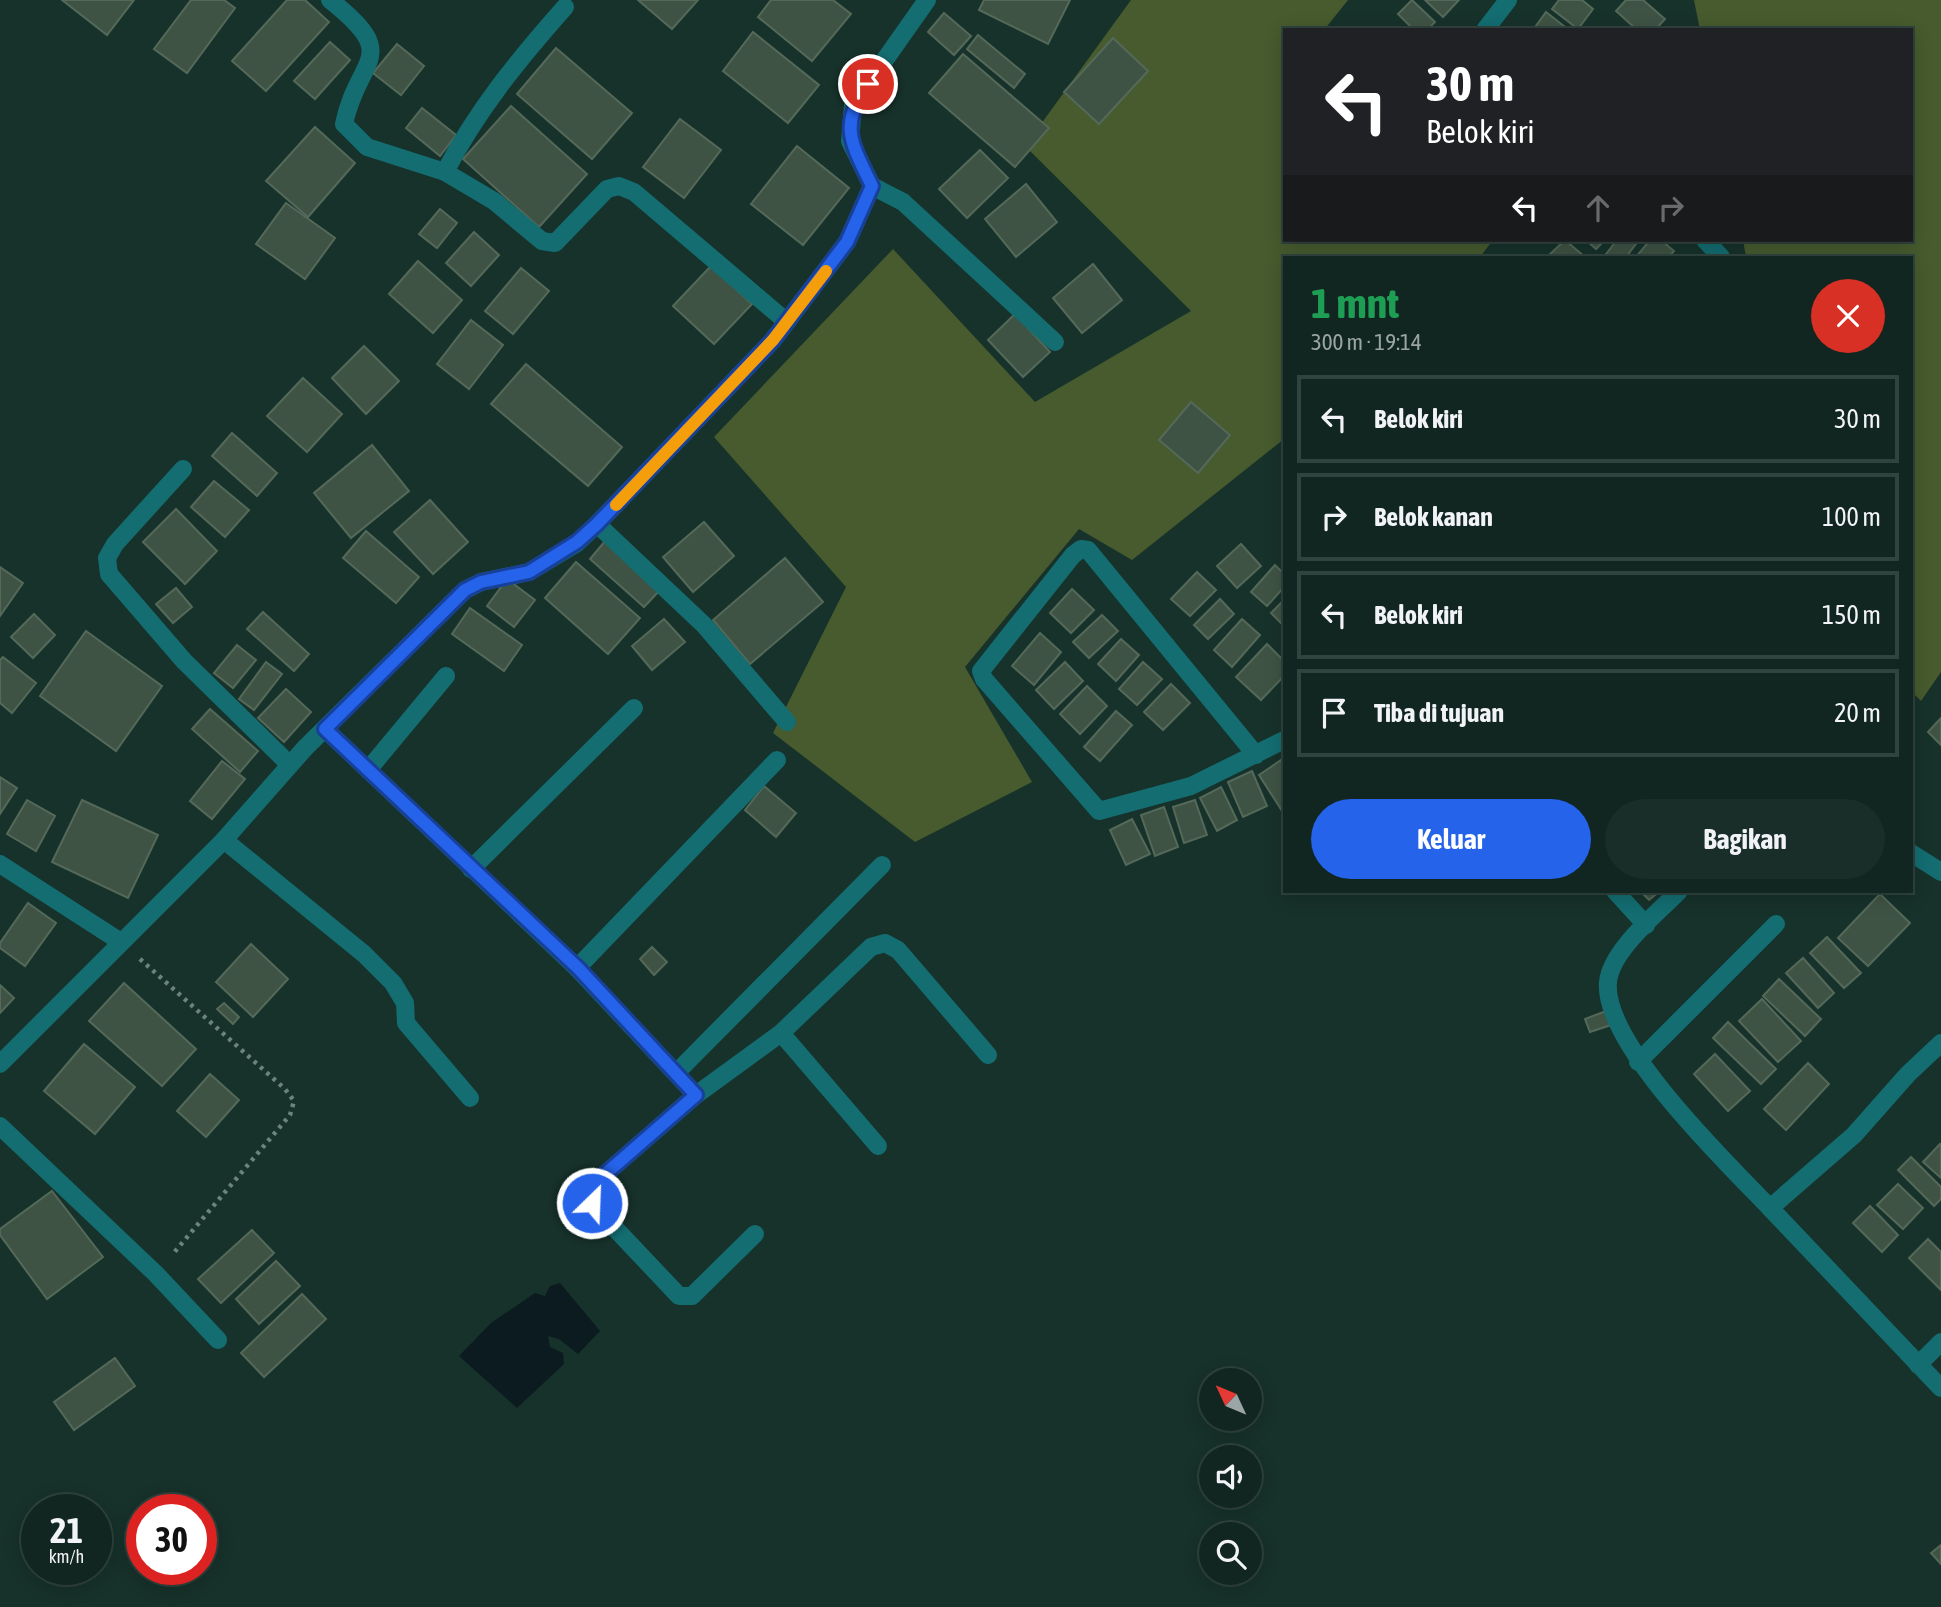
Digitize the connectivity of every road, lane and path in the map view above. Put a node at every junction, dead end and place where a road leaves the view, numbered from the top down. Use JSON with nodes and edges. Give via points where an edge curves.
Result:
{"nodes":[{"id":1,"x":330,"y":0,"type":"edge"},
{"id":2,"x":927,"y":0,"type":"edge"},
{"id":3,"x":1508,"y":0,"type":"edge"},
{"id":4,"x":565,"y":7,"type":"dead end"},
{"id":5,"x":1487,"y":28,"type":"edge"},
{"id":6,"x":445,"y":172,"type":"junction"},
{"id":7,"x":872,"y":186,"type":"junction"},
{"id":8,"x":1706,"y":242,"type":"edge"},
{"id":9,"x":1720,"y":256,"type":"edge"},
{"id":10,"x":787,"y":322,"type":"junction"},
{"id":11,"x":1055,"y":342,"type":"dead end"},
{"id":12,"x":183,"y":469,"type":"dead end"},
{"id":13,"x":597,"y":524,"type":"junction"},
{"id":14,"x":446,"y":676,"type":"dead end"},
{"id":15,"x":634,"y":708,"type":"dead end"},
{"id":16,"x":787,"y":722,"type":"dead end"},
{"id":17,"x":325,"y":729,"type":"junction"},
{"id":18,"x":1283,"y":741,"type":"edge"},
{"id":19,"x":1256,"y":755,"type":"junction"},
{"id":20,"x":777,"y":760,"type":"dead end"},
{"id":21,"x":290,"y":765,"type":"junction"},
{"id":22,"x":368,"y":770,"type":"junction"},
{"id":23,"x":224,"y":840,"type":"junction"},
{"id":24,"x":1913,"y":854,"type":"edge"},
{"id":25,"x":0,"y":864,"type":"edge"},
{"id":26,"x":882,"y":865,"type":"dead end"},
{"id":27,"x":471,"y":869,"type":"junction"},
{"id":28,"x":1941,"y":872,"type":"edge"},
{"id":29,"x":1617,"y":893,"type":"edge"},
{"id":30,"x":1677,"y":893,"type":"edge"},
{"id":31,"x":1776,"y":924,"type":"dead end"},
{"id":32,"x":1647,"y":925,"type":"junction"},
{"id":33,"x":121,"y":942,"type":"junction"},
{"id":34,"x":578,"y":968,"type":"junction"},
{"id":35,"x":780,"y":1032,"type":"junction"},
{"id":36,"x":1941,"y":1043,"type":"edge"},
{"id":37,"x":988,"y":1055,"type":"dead end"},
{"id":38,"x":1639,"y":1062,"type":"junction"},
{"id":39,"x":0,"y":1064,"type":"edge"},
{"id":40,"x":677,"y":1072,"type":"junction"},
{"id":41,"x":696,"y":1095,"type":"junction"},
{"id":42,"x":470,"y":1098,"type":"dead end"},
{"id":43,"x":0,"y":1126,"type":"edge"},
{"id":44,"x":878,"y":1146,"type":"dead end"},
{"id":45,"x":1770,"y":1208,"type":"junction"},
{"id":46,"x":755,"y":1234,"type":"dead end"},
{"id":47,"x":156,"y":1274,"type":"junction"},
{"id":48,"x":218,"y":1339,"type":"dead end"},
{"id":49,"x":1941,"y":1342,"type":"edge"},
{"id":50,"x":1918,"y":1366,"type":"junction"},
{"id":51,"x":1941,"y":1388,"type":"edge"}],
"edges":[{"from":1,"to":6,"type":"street","via":[[365,30],[371,48],[344,124],[367,146]]},
{"from":2,"to":7,"type":"street","via":[[853,105],[850,141]]},
{"from":3,"to":5,"type":"street"},
{"from":4,"to":6,"type":"street","via":[[505,76]]},
{"from":6,"to":10,"type":"street","via":[[494,201],[542,241],[555,243],[607,190],[619,186],[634,192]]},
{"from":7,"to":10,"type":"street","via":[[847,242]]},
{"from":7,"to":11,"type":"street","via":[[903,202]]},
{"from":8,"to":9,"type":"street"},
{"from":10,"to":13,"type":"street"},
{"from":12,"to":21,"type":"street","via":[[115,544],[107,558],[109,574],[184,661]]},
{"from":13,"to":16,"type":"street","via":[[704,625]]},
{"from":13,"to":17,"type":"street","via":[[529,572],[465,590]]},
{"from":14,"to":22,"type":"street"},
{"from":15,"to":27,"type":"street"},
{"from":17,"to":21,"type":"street"},
{"from":17,"to":22,"type":"street"},
{"from":18,"to":19,"type":"street"},
{"from":19,"to":19,"type":"street","via":[[1088,550],[1073,555],[981,671],[1099,811],[1191,786]]},
{"from":20,"to":34,"type":"street"},
{"from":21,"to":23,"type":"street"},
{"from":22,"to":27,"type":"street"},
{"from":23,"to":33,"type":"street"},
{"from":23,"to":42,"type":"street","via":[[364,954],[393,984],[405,1003],[406,1023]]},
{"from":24,"to":28,"type":"street"},
{"from":25,"to":33,"type":"street"},
{"from":26,"to":40,"type":"street"},
{"from":27,"to":34,"type":"street"},
{"from":29,"to":32,"type":"street"},
{"from":30,"to":32,"type":"street"},
{"from":31,"to":38,"type":"street"},
{"from":32,"to":38,"type":"street","via":[[1616,961],[1608,981],[1609,997]]},
{"from":33,"to":39,"type":"street"},
{"from":33,"to":47,"type":"path","via":[[294,1101],[290,1115]]},
{"from":34,"to":40,"type":"street"},
{"from":35,"to":37,"type":"street","via":[[871,947],[885,943],[898,950]]},
{"from":35,"to":41,"type":"street"},
{"from":35,"to":44,"type":"street"},
{"from":36,"to":45,"type":"street","via":[[1854,1135]]},
{"from":38,"to":45,"type":"street","via":[[1703,1139]]},
{"from":40,"to":41,"type":"street"},
{"from":41,"to":46,"type":"street","via":[[603,1176],[592,1203],[679,1296],[692,1296]]},
{"from":43,"to":47,"type":"street"},
{"from":45,"to":50,"type":"street"},
{"from":47,"to":48,"type":"street"},
{"from":49,"to":50,"type":"street"},
{"from":50,"to":51,"type":"street"}]}
